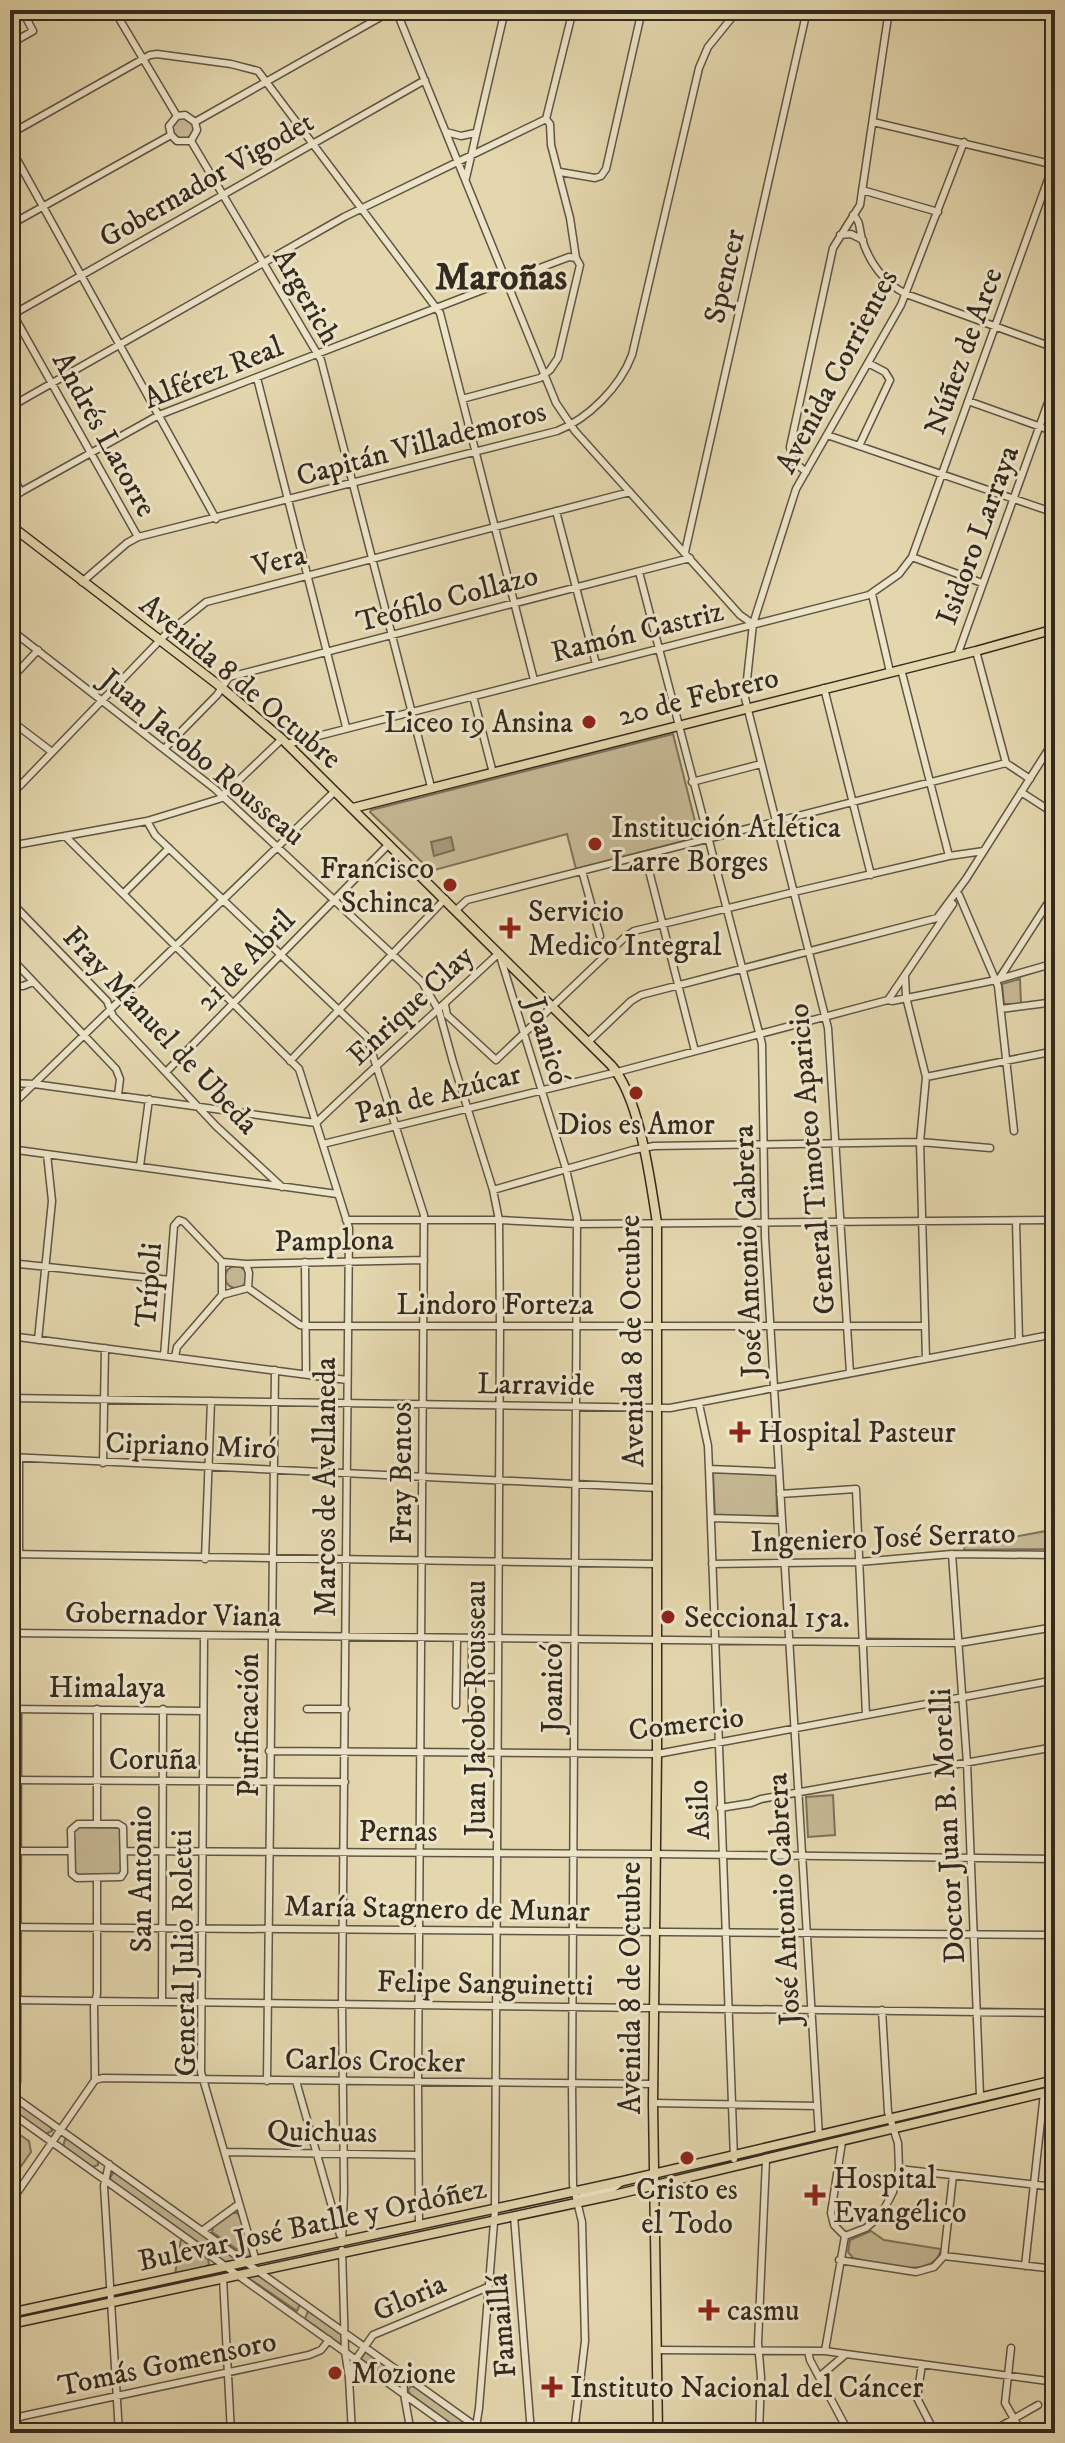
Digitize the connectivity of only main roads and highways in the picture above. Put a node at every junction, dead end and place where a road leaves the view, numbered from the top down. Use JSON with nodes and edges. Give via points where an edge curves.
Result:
{"nodes":[{"id":1,"x":10,"y":525,"type":"edge"},
{"id":2,"x":1055,"y":629,"type":"edge"},
{"id":3,"x":353,"y":808,"type":"junction"},
{"id":4,"x":1055,"y":2080,"type":"edge"},
{"id":5,"x":1055,"y":2090,"type":"edge"},
{"id":6,"x":892,"y":2124,"type":"junction"},
{"id":7,"x":819,"y":2136,"type":"junction"},
{"id":8,"x":768,"y":2160,"type":"junction"},
{"id":9,"x":654,"y":2174,"type":"junction"},
{"id":10,"x":654,"y":2186,"type":"junction"},
{"id":11,"x":495,"y":2210,"type":"junction"},
{"id":12,"x":386,"y":2233,"type":"junction"},
{"id":13,"x":439,"y":2233,"type":"junction"},
{"id":14,"x":342,"y":2253,"type":"junction"},
{"id":15,"x":254,"y":2265,"type":"junction"},
{"id":16,"x":110,"y":2297,"type":"junction"},
{"id":17,"x":11,"y":2313,"type":"edge"},
{"id":18,"x":10,"y":2324,"type":"edge"},
{"id":19,"x":658,"y":2433,"type":"edge"}],
"edges":[{"from":1,"to":3,"type":"main road","name":"Avenida 8 de Octubre","via":[[221,687]]},
{"from":2,"to":3,"type":"main road","name":"20 de Febrero"},
{"from":3,"to":9,"type":"main road","name":"Avenida 8 de Octubre","via":[[617,1072],[644,1147],[657,1223]]},
{"from":4,"to":6,"type":"main road","name":"Bulevar José Batlle y Ordóñez","via":[[980,2096]]},
{"from":5,"to":6,"type":"main road","name":"Bulevar José Batlle y Ordóñez"},
{"from":6,"to":7,"type":"main road","name":"Bulevar José Batlle y Ordóñez"},
{"from":6,"to":8,"type":"main road","name":"Bulevar José Batlle y Ordóñez"},
{"from":7,"to":8,"type":"main road","via":[[816,2143]]},
{"from":7,"to":9,"type":"main road","name":"Bulevar José Batlle y Ordóñez"},
{"from":8,"to":10,"type":"main road","name":"Bulevar José Batlle y Ordóñez"},
{"from":9,"to":10,"type":"main road","name":"Avenida 8 de Octubre"},
{"from":9,"to":11,"type":"main road","name":"Bulevar José Batlle y Ordóñez"},
{"from":10,"to":13,"type":"main road","name":"Bulevar José Batlle y Ordóñez"},
{"from":10,"to":19,"type":"main road","name":"Avenida 8 de Octubre"},
{"from":11,"to":12,"type":"main road","name":"Bulevar José Batlle y Ordóñez"},
{"from":11,"to":13,"type":"main road","via":[[489,2217]]},
{"from":12,"to":14,"type":"main road"},
{"from":12,"to":15,"type":"main road","name":"Bulevar José Batlle y Ordóñez"},
{"from":13,"to":14,"type":"main road","name":"Bulevar José Batlle y Ordóñez"},
{"from":14,"to":15,"type":"main road","name":"Bulevar José Batlle y Ordóñez"},
{"from":15,"to":16,"type":"main road","name":"Bulevar José Batlle y Ordóñez","via":[[226,2267]]},
{"from":15,"to":16,"type":"main road","name":"Bulevar José Batlle y Ordóñez","via":[[237,2275]]},
{"from":16,"to":17,"type":"main road","name":"Bulevar José Batlle y Ordóñez"},
{"from":16,"to":18,"type":"main road","name":"Bulevar José Batlle y Ordóñez"}]}
